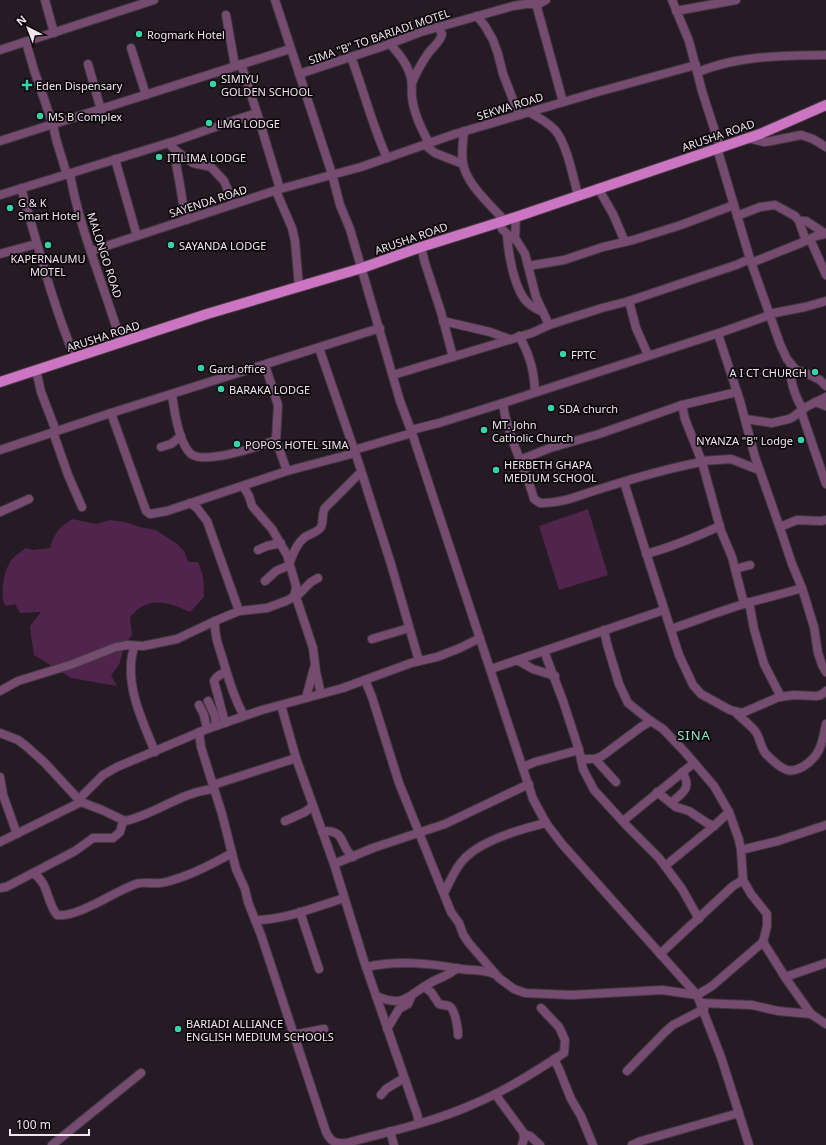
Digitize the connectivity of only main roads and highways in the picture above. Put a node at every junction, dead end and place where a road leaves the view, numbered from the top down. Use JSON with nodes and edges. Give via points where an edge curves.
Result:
{"nodes":[{"id":1,"x":826,"y":105,"type":"edge"},
{"id":2,"x":0,"y":382,"type":"edge"}],
"edges":[{"from":1,"to":2,"type":"main road","name":"ARUSHA ROAD","via":[[760,134],[516,217]]}]}
